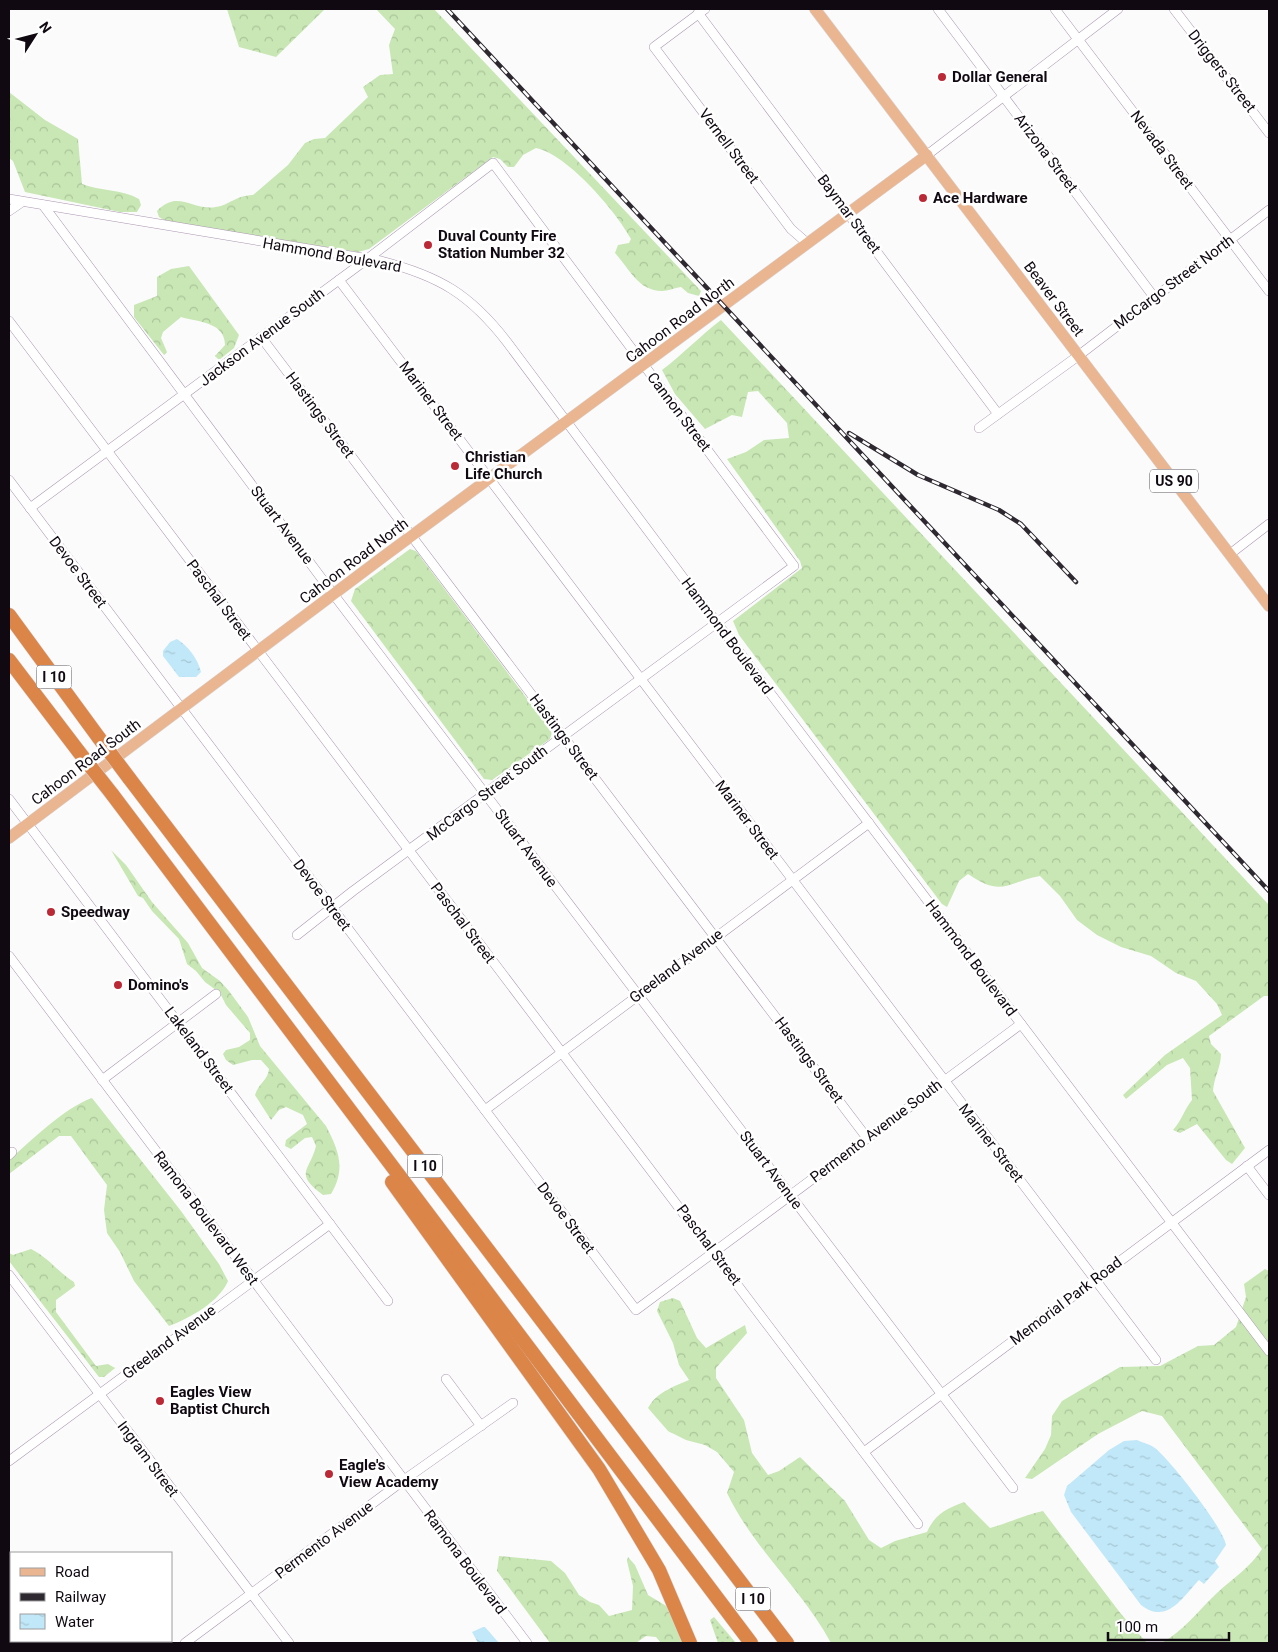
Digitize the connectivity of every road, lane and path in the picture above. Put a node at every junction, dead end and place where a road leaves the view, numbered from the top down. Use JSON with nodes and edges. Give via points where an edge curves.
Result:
{"nodes":[{"id":1,"x":815,"y":9,"type":"edge"},
{"id":2,"x":938,"y":9,"type":"edge"},
{"id":3,"x":1055,"y":9,"type":"edge"},
{"id":4,"x":1118,"y":9,"type":"edge"},
{"id":5,"x":1174,"y":9,"type":"edge"},
{"id":6,"x":701,"y":11,"type":"edge"},
{"id":7,"x":1077,"y":39,"type":"junction"},
{"id":8,"x":1003,"y":96,"type":"junction"},
{"id":9,"x":1269,"y":132,"type":"edge"},
{"id":10,"x":927,"y":155,"type":"junction"},
{"id":11,"x":492,"y":163,"type":"joint"},
{"id":12,"x":9,"y":199,"type":"edge"},
{"id":13,"x":22,"y":202,"type":"junction"},
{"id":14,"x":43,"y":205,"type":"junction"},
{"id":15,"x":1269,"y":210,"type":"edge"},
{"id":16,"x":9,"y":211,"type":"edge"},
{"id":17,"x":848,"y":212,"type":"junction"},
{"id":18,"x":1230,"y":240,"type":"junction"},
{"id":19,"x":807,"y":243,"type":"junction"},
{"id":20,"x":366,"y":260,"type":"junction"},
{"id":21,"x":339,"y":280,"type":"junction"},
{"id":22,"x":1269,"y":291,"type":"edge"},
{"id":23,"x":1154,"y":297,"type":"junction"},
{"id":24,"x":9,"y":321,"type":"edge"},
{"id":25,"x":262,"y":337,"type":"junction"},
{"id":26,"x":1078,"y":356,"type":"junction"},
{"id":27,"x":644,"y":366,"type":"junction"},
{"id":28,"x":184,"y":394,"type":"junction"},
{"id":29,"x":998,"y":414,"type":"junction"},
{"id":30,"x":566,"y":422,"type":"junction"},
{"id":31,"x":979,"y":428,"type":"dead end"},
{"id":32,"x":107,"y":452,"type":"junction"},
{"id":33,"x":9,"y":480,"type":"edge"},
{"id":34,"x":489,"y":480,"type":"junction"},
{"id":35,"x":30,"y":508,"type":"junction"},
{"id":36,"x":1269,"y":524,"type":"edge"},
{"id":37,"x":412,"y":537,"type":"junction"},
{"id":38,"x":1230,"y":554,"type":"junction"},
{"id":39,"x":794,"y":566,"type":"joint"},
{"id":40,"x":334,"y":595,"type":"junction"},
{"id":41,"x":1269,"y":606,"type":"edge"},
{"id":42,"x":9,"y":615,"type":"edge"},
{"id":43,"x":717,"y":623,"type":"junction"},
{"id":44,"x":258,"y":652,"type":"junction"},
{"id":45,"x":9,"y":660,"type":"edge"},
{"id":46,"x":641,"y":680,"type":"junction"},
{"id":47,"x":181,"y":709,"type":"junction"},
{"id":48,"x":564,"y":736,"type":"junction"},
{"id":49,"x":486,"y":794,"type":"junction"},
{"id":50,"x":9,"y":799,"type":"edge"},
{"id":51,"x":868,"y":823,"type":"junction"},
{"id":52,"x":28,"y":824,"type":"junction"},
{"id":53,"x":9,"y":838,"type":"edge"},
{"id":54,"x":409,"y":851,"type":"junction"},
{"id":55,"x":792,"y":880,"type":"junction"},
{"id":56,"x":332,"y":908,"type":"junction"},
{"id":57,"x":297,"y":935,"type":"dead end"},
{"id":58,"x":715,"y":936,"type":"junction"},
{"id":59,"x":9,"y":956,"type":"edge"},
{"id":60,"x":216,"y":994,"type":"dead end"},
{"id":61,"x":638,"y":995,"type":"junction"},
{"id":62,"x":178,"y":1022,"type":"junction"},
{"id":63,"x":1021,"y":1024,"type":"junction"},
{"id":64,"x":561,"y":1052,"type":"junction"},
{"id":65,"x":102,"y":1080,"type":"junction"},
{"id":66,"x":943,"y":1081,"type":"junction"},
{"id":67,"x":345,"y":1104,"type":"junction"},
{"id":68,"x":485,"y":1110,"type":"junction"},
{"id":69,"x":867,"y":1138,"type":"junction"},
{"id":70,"x":1269,"y":1150,"type":"edge"},
{"id":71,"x":1247,"y":1166,"type":"junction"},
{"id":72,"x":790,"y":1195,"type":"junction"},
{"id":73,"x":1269,"y":1195,"type":"edge"},
{"id":74,"x":1172,"y":1222,"type":"junction"},
{"id":75,"x":330,"y":1224,"type":"junction"},
{"id":76,"x":714,"y":1251,"type":"junction"},
{"id":77,"x":9,"y":1275,"type":"edge"},
{"id":78,"x":252,"y":1280,"type":"junction"},
{"id":79,"x":1095,"y":1280,"type":"junction"},
{"id":80,"x":388,"y":1301,"type":"dead end"},
{"id":81,"x":636,"y":1310,"type":"joint"},
{"id":82,"x":1269,"y":1351,"type":"edge"},
{"id":83,"x":1156,"y":1360,"type":"dead end"},
{"id":84,"x":446,"y":1379,"type":"dead end"},
{"id":85,"x":99,"y":1394,"type":"junction"},
{"id":86,"x":941,"y":1394,"type":"junction"},
{"id":87,"x":513,"y":1403,"type":"dead end"},
{"id":88,"x":481,"y":1426,"type":"junction"},
{"id":89,"x":864,"y":1452,"type":"junction"},
{"id":90,"x":9,"y":1461,"type":"edge"},
{"id":91,"x":404,"y":1480,"type":"junction"},
{"id":92,"x":1013,"y":1488,"type":"dead end"},
{"id":93,"x":918,"y":1524,"type":"dead end"},
{"id":94,"x":720,"y":1555,"type":"junction"},
{"id":95,"x":252,"y":1595,"type":"junction"},
{"id":96,"x":186,"y":1643,"type":"edge"},
{"id":97,"x":288,"y":1643,"type":"edge"},
{"id":98,"x":527,"y":1643,"type":"edge"},
{"id":99,"x":690,"y":1643,"type":"edge"},
{"id":100,"x":751,"y":1643,"type":"edge"},
{"id":101,"x":787,"y":1643,"type":"edge"},
{"id":102,"x":799,"y":1643,"type":"edge"}],
"edges":[{"from":1,"to":10,"type":"main road","name":"Beaver Street","number":"US 90"},
{"from":2,"to":8,"type":"street","name":"Arizona Street"},
{"from":3,"to":7,"type":"street","name":"Nevada Street"},
{"from":4,"to":7,"type":"street","name":"Cahoon Road North"},
{"from":5,"to":9,"type":"street","name":"Driggers Street"},
{"from":6,"to":17,"type":"street","name":"Baymar Street"},
{"from":6,"to":19,"type":"street","name":"Vernell Street","via":[[654,47],[791,229]]},
{"from":7,"to":8,"type":"street","name":"Cahoon Road North"},
{"from":7,"to":18,"type":"street","name":"Nevada Street"},
{"from":8,"to":10,"type":"street","name":"Cahoon Road North"},
{"from":8,"to":23,"type":"street","name":"Arizona Street"},
{"from":10,"to":17,"type":"main road","name":"Cahoon Road North"},
{"from":10,"to":26,"type":"main road","name":"Beaver Street","number":"US 90"},
{"from":11,"to":20,"type":"street","name":"Jackson Avenue South"},
{"from":11,"to":27,"type":"street","name":"Cannon Street"},
{"from":12,"to":13,"type":"street","name":"Hammond Boulevard"},
{"from":13,"to":14,"type":"street","name":"Hammond Boulevard"},
{"from":13,"to":16,"type":"street"},
{"from":14,"to":20,"type":"street","name":"Hammond Boulevard"},
{"from":14,"to":28,"type":"street","name":"Stuart Avenue"},
{"from":15,"to":18,"type":"street","name":"McCargo Street North"},
{"from":17,"to":19,"type":"main road","name":"Cahoon Road North"},
{"from":17,"to":29,"type":"street","name":"Baymar Street"},
{"from":18,"to":22,"type":"street","name":"Nevada Street"},
{"from":18,"to":23,"type":"street","name":"McCargo Street North"},
{"from":19,"to":27,"type":"main road","name":"Cahoon Road North"},
{"from":20,"to":21,"type":"street","name":"Jackson Avenue South"},
{"from":20,"to":30,"type":"street","name":"Hammond Boulevard","via":[[416,271],[464,296],[495,326]]},
{"from":21,"to":25,"type":"street","name":"Jackson Avenue South"},
{"from":21,"to":34,"type":"street","name":"Mariner Street"},
{"from":23,"to":26,"type":"street","name":"McCargo Street North"},
{"from":24,"to":32,"type":"street","name":"Paschal Street"},
{"from":25,"to":28,"type":"street","name":"Jackson Avenue South"},
{"from":25,"to":37,"type":"street","name":"Hastings Street"},
{"from":26,"to":29,"type":"street"},
{"from":26,"to":38,"type":"main road","name":"Beaver Street","number":"US 90"},
{"from":27,"to":30,"type":"main road","name":"Cahoon Road North"},
{"from":27,"to":39,"type":"street","name":"Cannon Street"},
{"from":28,"to":32,"type":"street","name":"Jackson Avenue South"},
{"from":28,"to":40,"type":"street","name":"Stuart Avenue"},
{"from":29,"to":31,"type":"street"},
{"from":30,"to":34,"type":"main road","name":"Cahoon Road North"},
{"from":30,"to":43,"type":"street","name":"Hammond Boulevard"},
{"from":32,"to":35,"type":"street","name":"Jackson Avenue South"},
{"from":32,"to":44,"type":"street","name":"Paschal Street"},
{"from":33,"to":35,"type":"street","name":"Devoe Street"},
{"from":34,"to":37,"type":"main road","name":"Cahoon Road North"},
{"from":34,"to":46,"type":"street","name":"Mariner Street"},
{"from":35,"to":47,"type":"street","name":"Devoe Street"},
{"from":36,"to":38,"type":"street"},
{"from":37,"to":40,"type":"main road","name":"Cahoon Road North"},
{"from":37,"to":48,"type":"street","name":"Hastings Street"},
{"from":38,"to":41,"type":"main road","name":"Beaver Street","number":"US 90"},
{"from":39,"to":43,"type":"street","name":"McCargo Street South"},
{"from":40,"to":44,"type":"main road","name":"Cahoon Road North"},
{"from":40,"to":49,"type":"street","name":"Stuart Avenue"},
{"from":42,"to":94,"type":"highway","number":"I 10","bridge":true,"via":[[129,778]]},
{"from":43,"to":46,"type":"street","name":"McCargo Street South"},
{"from":43,"to":51,"type":"street","name":"Hammond Boulevard"},
{"from":44,"to":47,"type":"main road"},
{"from":44,"to":54,"type":"street","name":"Paschal Street"},
{"from":45,"to":67,"type":"highway","number":"I 10","bridge":true},
{"from":46,"to":48,"type":"street","name":"McCargo Street South"},
{"from":46,"to":55,"type":"street","name":"Mariner Street"},
{"from":47,"to":52,"type":"main road","name":"Cahoon Road South"},
{"from":47,"to":56,"type":"street","name":"Devoe Street"},
{"from":48,"to":49,"type":"street","name":"McCargo Street South"},
{"from":48,"to":58,"type":"street","name":"Hastings Street"},
{"from":49,"to":54,"type":"street","name":"McCargo Street South"},
{"from":49,"to":61,"type":"street","name":"Stuart Avenue"},
{"from":50,"to":52,"type":"street","name":"Lakeland Street"},
{"from":51,"to":55,"type":"street","name":"Greeland Avenue"},
{"from":51,"to":63,"type":"street","name":"Hammond Boulevard"},
{"from":52,"to":53,"type":"main road","name":"Cahoon Road South"},
{"from":52,"to":62,"type":"street","name":"Lakeland Street"},
{"from":54,"to":56,"type":"street","name":"McCargo Street South"},
{"from":54,"to":64,"type":"street","name":"Paschal Street"},
{"from":55,"to":58,"type":"street","name":"Greeland Avenue"},
{"from":55,"to":66,"type":"street","name":"Mariner Street"},
{"from":56,"to":57,"type":"street","name":"McCargo Street South"},
{"from":56,"to":68,"type":"street","name":"Devoe Street"},
{"from":58,"to":61,"type":"street","name":"Greeland Avenue"},
{"from":58,"to":69,"type":"street","name":"Hastings Street"},
{"from":59,"to":65,"type":"street","name":"Ramona Boulevard West"},
{"from":60,"to":62,"type":"street"},
{"from":61,"to":64,"type":"street","name":"Greeland Avenue"},
{"from":61,"to":72,"type":"street","name":"Stuart Avenue"},
{"from":62,"to":65,"type":"street"},
{"from":62,"to":75,"type":"street","name":"Lakeland Street"},
{"from":63,"to":66,"type":"street","name":"Permento Avenue South"},
{"from":63,"to":74,"type":"street","name":"Hammond Boulevard"},
{"from":64,"to":68,"type":"street","name":"Greeland Avenue"},
{"from":64,"to":76,"type":"street","name":"Paschal Street"},
{"from":65,"to":78,"type":"street","name":"Ramona Boulevard West"},
{"from":66,"to":69,"type":"street","name":"Permento Avenue South"},
{"from":66,"to":79,"type":"street","name":"Mariner Street"},
{"from":67,"to":99,"type":"highway","via":[[359,1135],[430,1237],[600,1469],[660,1570]]},
{"from":67,"to":100,"type":"highway","number":"I 10"},
{"from":68,"to":81,"type":"street","name":"Devoe Street"},
{"from":69,"to":72,"type":"street","name":"Permento Avenue South"},
{"from":70,"to":71,"type":"street","name":"Memorial Park Road"},
{"from":71,"to":73,"type":"street"},
{"from":71,"to":74,"type":"street","name":"Memorial Park Road"},
{"from":72,"to":76,"type":"street","name":"Permento Avenue South"},
{"from":72,"to":86,"type":"street","name":"Stuart Avenue"},
{"from":74,"to":79,"type":"street","name":"Memorial Park Road"},
{"from":74,"to":82,"type":"street","name":"Hammond Boulevard"},
{"from":75,"to":78,"type":"street","name":"Greeland Avenue"},
{"from":75,"to":80,"type":"street","name":"Lakeland Street"},
{"from":76,"to":81,"type":"street","name":"Permento Avenue South"},
{"from":76,"to":89,"type":"street","name":"Paschal Street"},
{"from":77,"to":85,"type":"street","name":"Ingram Street"},
{"from":78,"to":85,"type":"street","name":"Greeland Avenue"},
{"from":78,"to":91,"type":"street","name":"Ramona Boulevard West"},
{"from":79,"to":83,"type":"street","name":"Mariner Street"},
{"from":79,"to":86,"type":"street","name":"Memorial Park Road"},
{"from":84,"to":88,"type":"street"},
{"from":85,"to":90,"type":"street","name":"Greeland Avenue"},
{"from":85,"to":95,"type":"street","name":"Ingram Street"},
{"from":86,"to":89,"type":"street","name":"Memorial Park Road"},
{"from":86,"to":92,"type":"street","name":"Stuart Avenue"},
{"from":87,"to":88,"type":"street","name":"Permento Avenue"},
{"from":88,"to":91,"type":"street","name":"Permento Avenue"},
{"from":89,"to":93,"type":"street","name":"Paschal Street"},
{"from":91,"to":95,"type":"street","name":"Permento Avenue"},
{"from":91,"to":98,"type":"street","name":"Ramona Boulevard"},
{"from":94,"to":101,"type":"highway","number":"I 10"},
{"from":94,"to":102,"type":"highway","via":[[756,1590]]},
{"from":95,"to":96,"type":"street","name":"Permento Avenue"},
{"from":95,"to":97,"type":"street","name":"Ingram Street"}]}
